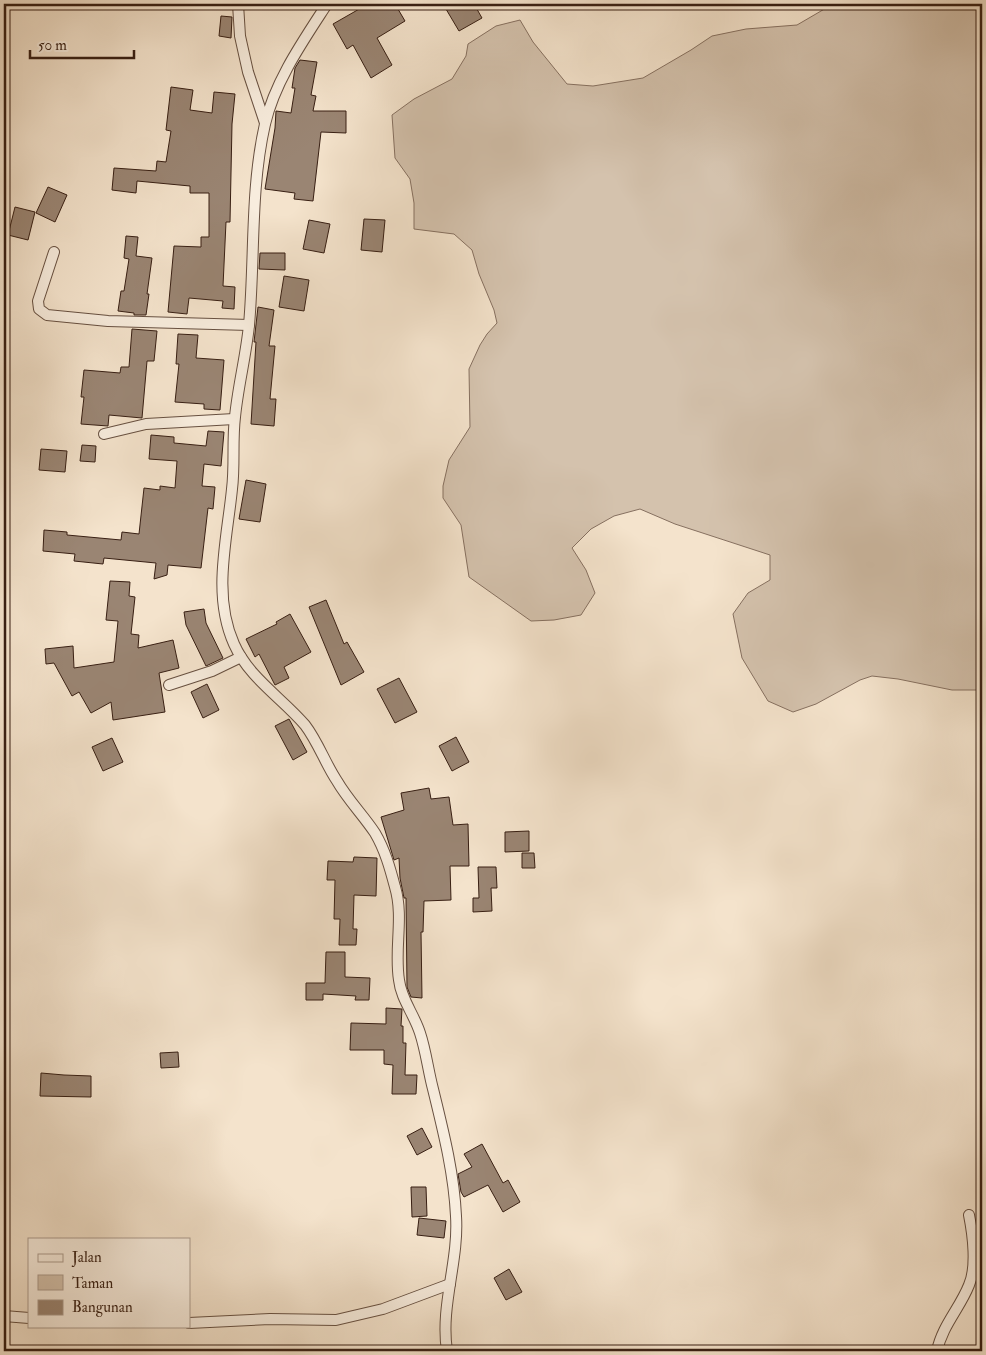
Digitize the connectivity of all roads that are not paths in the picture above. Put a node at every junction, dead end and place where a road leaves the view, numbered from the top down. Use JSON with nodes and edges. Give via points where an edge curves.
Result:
{"nodes":[{"id":1,"x":238,"y":4,"type":"edge"},
{"id":2,"x":327,"y":4,"type":"edge"},
{"id":3,"x":265,"y":123,"type":"junction"},
{"id":4,"x":54,"y":252,"type":"dead end"},
{"id":5,"x":249,"y":325,"type":"junction"},
{"id":6,"x":234,"y":420,"type":"junction"},
{"id":7,"x":104,"y":434,"type":"dead end"},
{"id":8,"x":241,"y":657,"type":"junction"},
{"id":9,"x":168,"y":685,"type":"dead end"},
{"id":10,"x":969,"y":1216,"type":"dead end"},
{"id":11,"x":450,"y":1284,"type":"junction"},
{"id":12,"x":4,"y":1316,"type":"edge"},
{"id":13,"x":28,"y":1318,"type":"edge"},
{"id":14,"x":190,"y":1323,"type":"edge"},
{"id":15,"x":447,"y":1351,"type":"edge"},
{"id":16,"x":937,"y":1351,"type":"edge"}],
"edges":[{"from":1,"to":3,"type":"street","via":[[246,63]]},
{"from":2,"to":3,"type":"street","via":[[284,75]]},
{"from":3,"to":5,"type":"street","via":[[258,167]]},
{"from":4,"to":5,"type":"street","via":[[38,301],[39,309],[47,315],[108,321]]},
{"from":5,"to":6,"type":"street"},
{"from":6,"to":7,"type":"street","via":[[146,424]]},
{"from":6,"to":8,"type":"street","via":[[233,482],[222,578],[227,622]]},
{"from":8,"to":9,"type":"street","via":[[212,671]]},
{"from":8,"to":11,"type":"street","via":[[304,725],[385,853],[399,908],[399,980],[420,1034],[443,1130],[455,1199]]},
{"from":10,"to":16,"type":"street","via":[[973,1254],[970,1284],[940,1337]]},
{"from":11,"to":14,"type":"street","via":[[382,1309],[336,1320]]},
{"from":11,"to":15,"type":"street","via":[[445,1336]]},
{"from":12,"to":13,"type":"street"}]}
